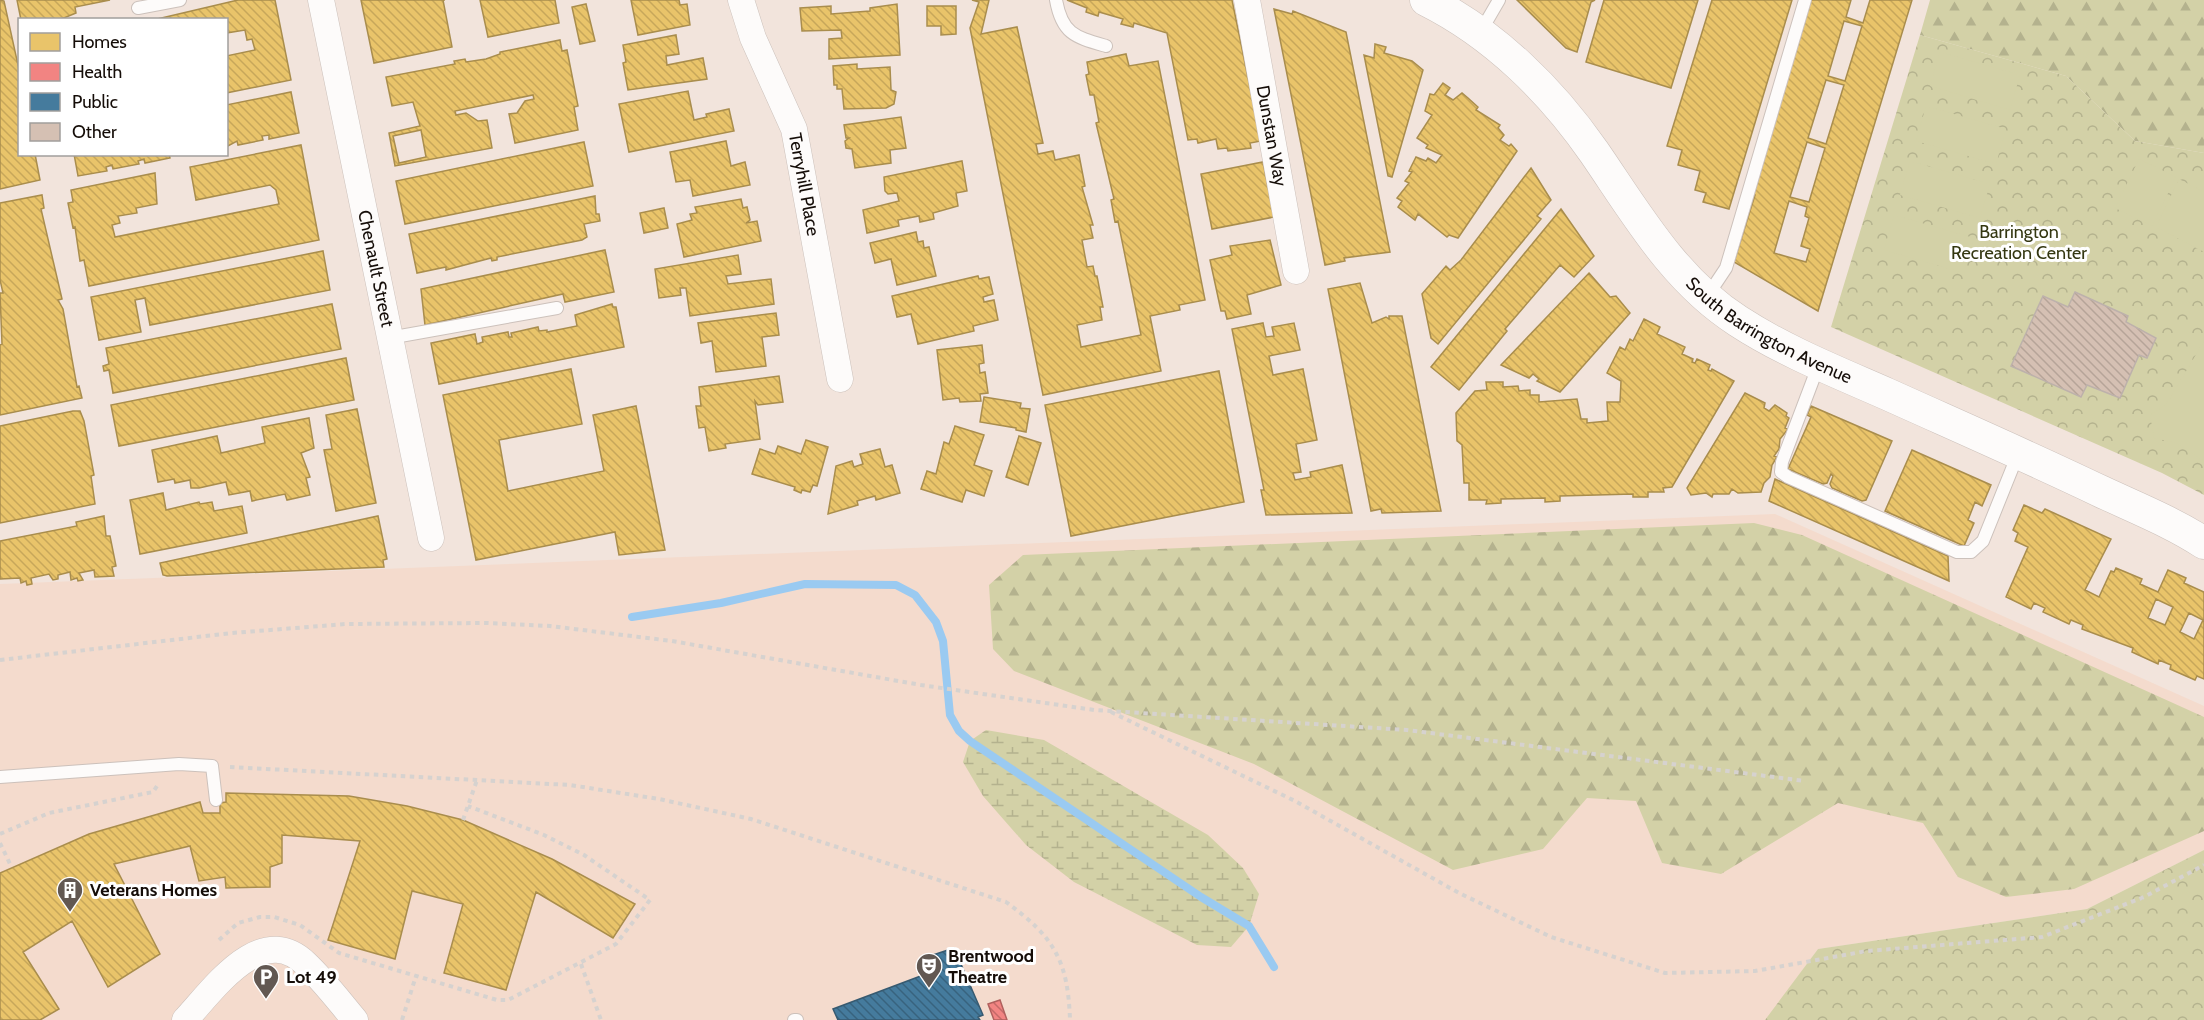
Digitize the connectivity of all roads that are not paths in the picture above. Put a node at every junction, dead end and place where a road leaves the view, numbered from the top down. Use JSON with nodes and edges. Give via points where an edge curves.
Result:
{"nodes":[{"id":1,"x":180,"y":0,"type":"edge"},
{"id":2,"x":321,"y":0,"type":"edge"},
{"id":3,"x":741,"y":0,"type":"edge"},
{"id":4,"x":1056,"y":0,"type":"edge"},
{"id":5,"x":1247,"y":0,"type":"edge"},
{"id":6,"x":1426,"y":0,"type":"edge"},
{"id":7,"x":1499,"y":0,"type":"edge"},
{"id":8,"x":1804,"y":0,"type":"edge"},
{"id":9,"x":138,"y":8,"type":"dead end"},
{"id":10,"x":1481,"y":32,"type":"junction"},
{"id":11,"x":1106,"y":46,"type":"dead end"},
{"id":12,"x":1296,"y":271,"type":"dead end"},
{"id":13,"x":1707,"y":296,"type":"junction"},
{"id":14,"x":557,"y":308,"type":"dead end"},
{"id":15,"x":389,"y":338,"type":"junction"},
{"id":16,"x":1819,"y":363,"type":"junction"},
{"id":17,"x":840,"y":379,"type":"dead end"},
{"id":18,"x":2019,"y":453,"type":"junction"},
{"id":19,"x":431,"y":538,"type":"dead end"},
{"id":20,"x":2204,"y":543,"type":"edge"},
{"id":21,"x":0,"y":777,"type":"edge"},
{"id":22,"x":216,"y":800,"type":"dead end"},
{"id":23,"x":185,"y":1020,"type":"edge"},
{"id":24,"x":355,"y":1020,"type":"edge"}],
"edges":[{"from":1,"to":9,"type":"lane"},
{"from":2,"to":15,"type":"street","name":"Chenault Street"},
{"from":3,"to":17,"type":"street","name":"Terryhill Place","via":[[753,38],[794,129]]},
{"from":4,"to":11,"type":"lane","via":[[1059,18],[1077,38]]},
{"from":5,"to":12,"type":"street","name":"Dunstan Way"},
{"from":6,"to":10,"type":"street","name":"South Barrington Avenue"},
{"from":7,"to":10,"type":"lane"},
{"from":8,"to":13,"type":"lane","via":[[1726,267]]},
{"from":10,"to":13,"type":"street","name":"South Barrington Avenue","via":[[1564,112],[1646,231]]},
{"from":13,"to":16,"type":"street","name":"South Barrington Avenue","via":[[1737,321]]},
{"from":14,"to":15,"type":"lane"},
{"from":15,"to":19,"type":"street","name":"Chenault Street"},
{"from":16,"to":18,"type":"street","name":"South Barrington Avenue"},
{"from":16,"to":18,"type":"lane","via":[[1782,462],[1781,472],[1788,477],[1957,552],[1971,552],[1983,541]]},
{"from":18,"to":20,"type":"street","name":"South Barrington Avenue"},
{"from":21,"to":22,"type":"lane","via":[[179,764],[212,766]]},
{"from":23,"to":24,"type":"street","via":[[253,953],[273,948],[289,951],[305,963]]}]}
